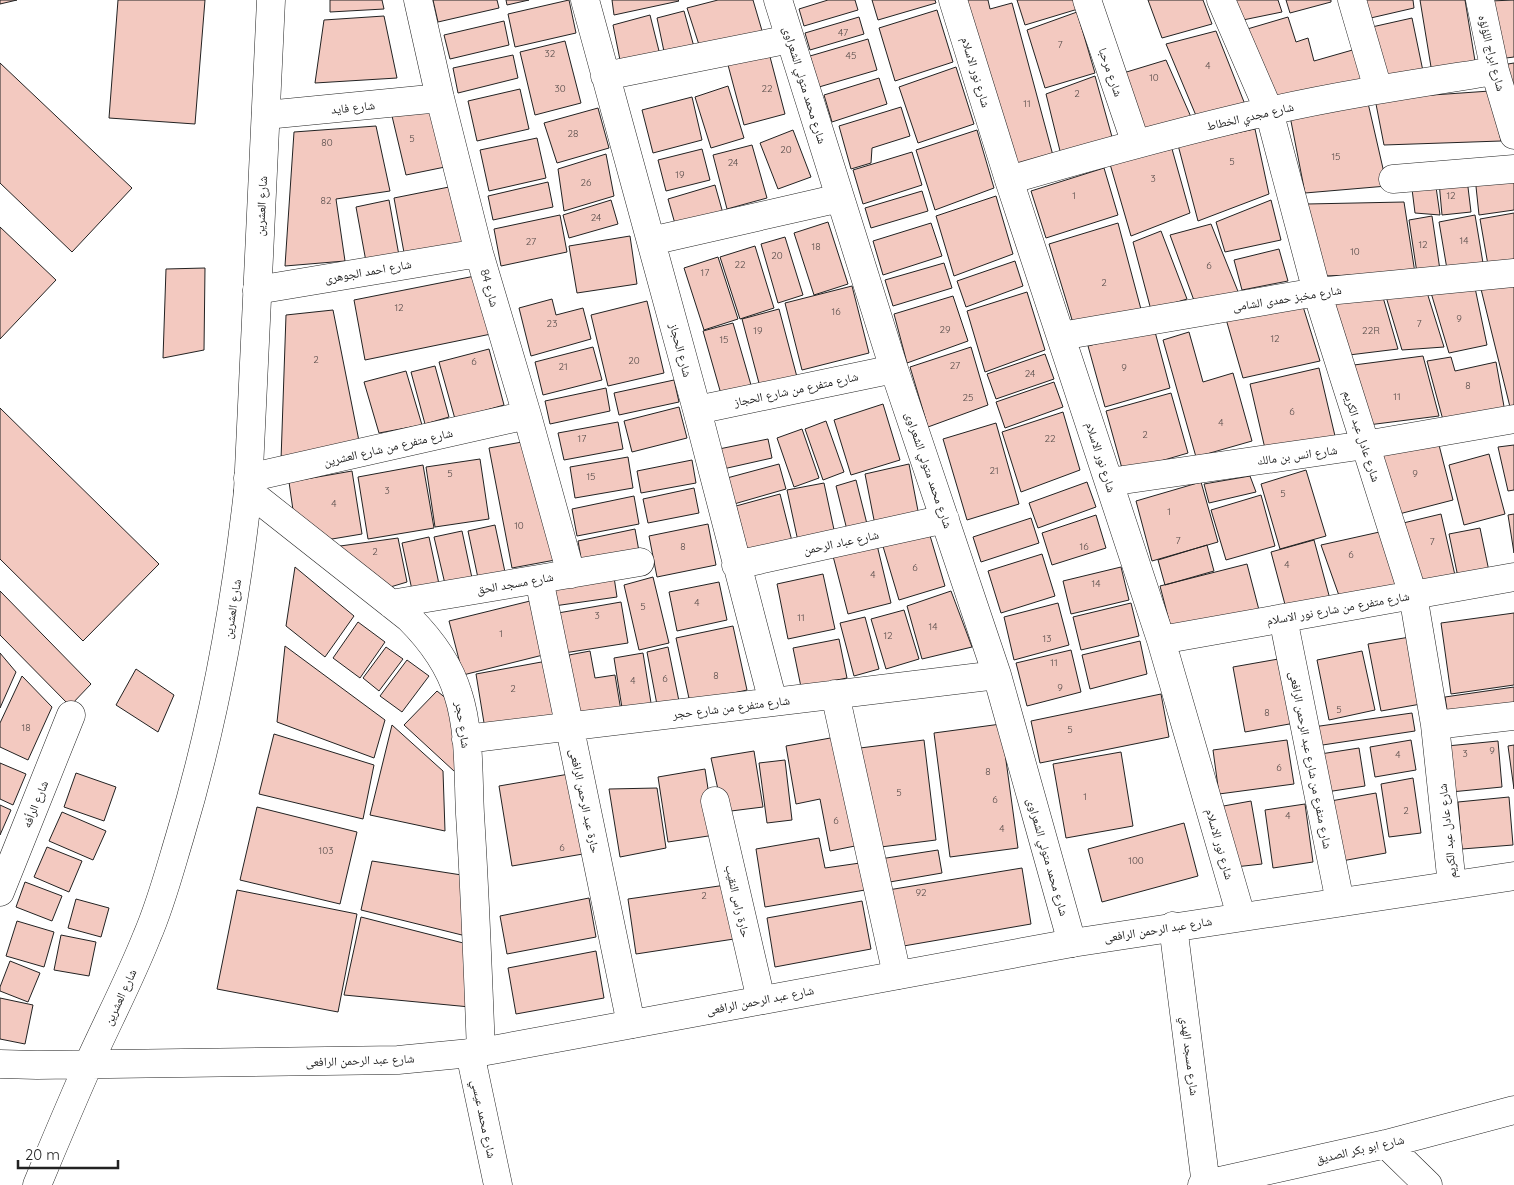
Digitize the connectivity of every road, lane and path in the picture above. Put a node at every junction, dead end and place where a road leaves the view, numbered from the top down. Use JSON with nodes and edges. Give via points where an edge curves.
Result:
{"nodes":[{"id":1,"x":271,"y":0,"type":"edge"},
{"id":2,"x":418,"y":0,"type":"edge"},
{"id":3,"x":585,"y":0,"type":"edge"},
{"id":4,"x":778,"y":0,"type":"edge"},
{"id":5,"x":953,"y":0,"type":"edge"},
{"id":6,"x":1087,"y":0,"type":"edge"},
{"id":7,"x":1221,"y":0,"type":"edge"},
{"id":8,"x":1352,"y":0,"type":"edge"},
{"id":9,"x":1480,"y":0,"type":"edge"},
{"id":10,"x":790,"y":39,"type":"junction"},
{"id":11,"x":1496,"y":71,"type":"junction"},
{"id":12,"x":605,"y":76,"type":"junction"},
{"id":13,"x":1378,"y":89,"type":"junction"},
{"id":14,"x":440,"y":98,"type":"junction"},
{"id":15,"x":1269,"y":111,"type":"junction"},
{"id":16,"x":266,"y":115,"type":"junction"},
{"id":17,"x":1514,"y":135,"type":"edge"},
{"id":18,"x":1136,"y":144,"type":"junction"},
{"id":19,"x":1514,"y":169,"type":"edge"},
{"id":20,"x":1393,"y":179,"type":"dead end"},
{"id":21,"x":1009,"y":180,"type":"junction"},
{"id":22,"x":840,"y":198,"type":"junction"},
{"id":23,"x":651,"y":241,"type":"junction"},
{"id":24,"x":479,"y":253,"type":"junction"},
{"id":25,"x":1514,"y":273,"type":"edge"},
{"id":26,"x":257,"y":290,"type":"junction"},
{"id":27,"x":1317,"y":292,"type":"junction"},
{"id":28,"x":1061,"y":336,"type":"junction"},
{"id":29,"x":894,"y":369,"type":"junction"},
{"id":30,"x":697,"y":410,"type":"junction"},
{"id":31,"x":527,"y":415,"type":"junction"},
{"id":32,"x":1514,"y":419,"type":"edge"},
{"id":33,"x":1365,"y":445,"type":"junction"},
{"id":34,"x":1109,"y":482,"type":"junction"},
{"id":35,"x":248,"y":485,"type":"junction"},
{"id":36,"x":945,"y":520,"type":"junction"},
{"id":37,"x":640,"y":562,"type":"dead end"},
{"id":38,"x":736,"y":565,"type":"junction"},
{"id":39,"x":571,"y":574,"type":"junction"},
{"id":40,"x":1514,"y":577,"type":"edge"},
{"id":41,"x":538,"y":578,"type":"junction"},
{"id":42,"x":1413,"y":595,"type":"junction"},
{"id":43,"x":391,"y":604,"type":"junction"},
{"id":44,"x":1283,"y":618,"type":"junction"},
{"id":45,"x":1161,"y":640,"type":"junction"},
{"id":46,"x":997,"y":675,"type":"junction"},
{"id":47,"x":835,"y":694,"type":"junction"},
{"id":48,"x":773,"y":702,"type":"junction"},
{"id":49,"x":71,"y":715,"type":"dead end"},
{"id":50,"x":1514,"y":716,"type":"edge"},
{"id":51,"x":1435,"y":725,"type":"junction"},
{"id":52,"x":570,"y":727,"type":"junction"},
{"id":53,"x":466,"y":739,"type":"junction"},
{"id":54,"x":715,"y":801,"type":"dead end"},
{"id":55,"x":1514,"y":876,"type":"edge"},
{"id":56,"x":1452,"y":885,"type":"junction"},
{"id":57,"x":0,"y":892,"type":"edge"},
{"id":58,"x":1340,"y":902,"type":"junction"},
{"id":59,"x":1241,"y":916,"type":"junction"},
{"id":60,"x":1174,"y":926,"type":"junction"},
{"id":61,"x":1072,"y":943,"type":"junction"},
{"id":62,"x":897,"y":975,"type":"junction"},
{"id":63,"x":761,"y":1000,"type":"junction"},
{"id":64,"x":632,"y":1024,"type":"junction"},
{"id":65,"x":476,"y":1053,"type":"junction"},
{"id":66,"x":0,"y":1064,"type":"edge"},
{"id":67,"x":89,"y":1064,"type":"junction"},
{"id":68,"x":1514,"y":1110,"type":"edge"},
{"id":69,"x":1386,"y":1144,"type":"junction"},
{"id":70,"x":37,"y":1185,"type":"edge"},
{"id":71,"x":498,"y":1185,"type":"edge"},
{"id":72,"x":1204,"y":1185,"type":"edge"},
{"id":73,"x":1428,"y":1185,"type":"edge"}],
"edges":[{"from":1,"to":16,"type":"street","name":"شارع العشرين"},
{"from":2,"to":14,"type":"street","name":"شارع 84"},
{"from":3,"to":12,"type":"street","name":"شارع الحجاز"},
{"from":4,"to":10,"type":"street","name":"شارع محمد متولي الشعراوى"},
{"from":5,"to":21,"type":"street","name":"شارع نور الاسلام"},
{"from":6,"to":18,"type":"street","name":"شارع مرحبا"},
{"from":7,"to":15,"type":"street","name":"شارع عادل عبد الكريم"},
{"from":8,"to":13,"type":"street"},
{"from":9,"to":11,"type":"street","name":"شارع ابراج اللؤلؤه"},
{"from":10,"to":12,"type":"street"},
{"from":10,"to":22,"type":"street","name":"شارع محمد متولي الشعراوى"},
{"from":11,"to":13,"type":"street","name":"شارع مجدي الخطاط"},
{"from":11,"to":17,"type":"street","name":"شارع ابراج اللؤلؤه"},
{"from":12,"to":23,"type":"street","name":"شارع الحجاز"},
{"from":13,"to":15,"type":"street","name":"شارع مجدي الخطاط"},
{"from":14,"to":16,"type":"street","name":"شارع فايد"},
{"from":14,"to":24,"type":"street","name":"شارع 84"},
{"from":15,"to":18,"type":"street","name":"شارع مجدي الخطاط"},
{"from":15,"to":27,"type":"street","name":"شارع عادل عبد الكريم"},
{"from":16,"to":26,"type":"street","name":"شارع العشرين"},
{"from":18,"to":21,"type":"street","name":"شارع مجدي الخطاط"},
{"from":19,"to":20,"type":"street"},
{"from":21,"to":28,"type":"street","name":"شارع نور الاسلام"},
{"from":22,"to":23,"type":"street"},
{"from":22,"to":29,"type":"street","name":"شارع محمد متولي الشعراوى"},
{"from":23,"to":30,"type":"street","name":"شارع الحجاز"},
{"from":24,"to":26,"type":"street","name":"شارع احمد الجوهرى"},
{"from":24,"to":31,"type":"street","name":"شارع 84"},
{"from":25,"to":27,"type":"street","name":"شارع مخبز حمدى الشامى"},
{"from":26,"to":35,"type":"street","name":"شارع العشرين"},
{"from":27,"to":28,"type":"street","name":"شارع مخبز حمدى الشامى"},
{"from":27,"to":33,"type":"street","name":"شارع عادل عبد الكريم"},
{"from":28,"to":34,"type":"street","name":"شارع نور الاسلام"},
{"from":29,"to":30,"type":"street","name":"شارع متفرع من شارع الحجاز"},
{"from":29,"to":36,"type":"street","name":"شارع محمد متولي الشعراوى"},
{"from":30,"to":38,"type":"street","name":"شارع الحجاز"},
{"from":31,"to":35,"type":"street","name":"شارع متفرع من شارع العشرين"},
{"from":31,"to":39,"type":"street","name":"شارع 84"},
{"from":32,"to":33,"type":"street","name":"شارع انس بن مالك"},
{"from":33,"to":34,"type":"street","name":"شارع انس بن مالك"},
{"from":33,"to":42,"type":"street","name":"شارع عادل عبد الكريم"},
{"from":34,"to":45,"type":"street","name":"شارع نور الاسلام"},
{"from":35,"to":43,"type":"street","name":"شارع حجر"},
{"from":35,"to":67,"type":"street","name":"شارع العشرين","via":[[228,640],[194,790],[148,935]]},
{"from":36,"to":38,"type":"street","name":"شارع عباد الرحمن"},
{"from":36,"to":46,"type":"street","name":"شارع محمد متولي الشعراوى"},
{"from":37,"to":39,"type":"street","name":"شارع مسجد الحق"},
{"from":38,"to":48,"type":"street","name":"شارع الحجاز"},
{"from":39,"to":41,"type":"street","name":"شارع مسجد الحق"},
{"from":40,"to":42,"type":"street","name":"شارع متفرع من شارع نور الاسلام"},
{"from":41,"to":43,"type":"street","name":"شارع مسجد الحق"},
{"from":41,"to":52,"type":"street","name":"حارة عبد الرحمن الرافعى"},
{"from":42,"to":44,"type":"street","name":"شارع متفرع من شارع نور الاسلام"},
{"from":42,"to":51,"type":"street","name":"شارع عادل عبد الكريم"},
{"from":43,"to":53,"type":"street","name":"شارع حجر","via":[[425,634],[450,673],[458,694]]},
{"from":44,"to":45,"type":"street","name":"شارع متفرع من شارع نور الاسلام"},
{"from":44,"to":58,"type":"street","name":"شارع متفرع من شارع عبد الرحمن الرافعى"},
{"from":45,"to":59,"type":"street","name":"شارع نور الاسلام"},
{"from":46,"to":47,"type":"street","name":"شارع متفرع من شارع حجر"},
{"from":46,"to":61,"type":"street","name":"شارع محمد متولي الشعراوى"},
{"from":47,"to":48,"type":"street","name":"شارع متفرع من شارع حجر"},
{"from":47,"to":62,"type":"street"},
{"from":48,"to":52,"type":"street","name":"شارع متفرع من شارع حجر"},
{"from":49,"to":57,"type":"street","name":"شارع الرأفه"},
{"from":50,"to":51,"type":"street"},
{"from":51,"to":56,"type":"street","name":"شارع عادل عبد الكريم"},
{"from":52,"to":53,"type":"street","name":"شارع متفرع من شارع حجر"},
{"from":52,"to":64,"type":"street","name":"حارة عبد الرحمن الرافعى"},
{"from":53,"to":65,"type":"street","name":"شارع حجر","via":[[477,938]]},
{"from":54,"to":63,"type":"street","name":"حارة راس النقيب"},
{"from":55,"to":56,"type":"street","name":"شارع عبد الرحمن الرافعى"},
{"from":56,"to":58,"type":"street","name":"شارع عبد الرحمن الرافعى"},
{"from":58,"to":59,"type":"street","name":"شارع عبد الرحمن الرافعى"},
{"from":59,"to":60,"type":"street","name":"شارع عبد الرحمن الرافعى"},
{"from":60,"to":61,"type":"street","name":"شارع عبد الرحمن الرافعى"},
{"from":60,"to":72,"type":"street","name":"شارع مسجد الهدي"},
{"from":61,"to":62,"type":"street","name":"شارع عبد الرحمن الرافعى"},
{"from":62,"to":63,"type":"street","name":"شارع عبد الرحمن الرافعى"},
{"from":63,"to":64,"type":"street","name":"شارع عبد الرحمن الرافعى"},
{"from":64,"to":65,"type":"street","name":"شارع عبد الرحمن الرافعى"},
{"from":65,"to":67,"type":"street","name":"شارع عبد الرحمن الرافعى","via":[[398,1060]]},
{"from":65,"to":71,"type":"street","name":"شارع محمد عيسي"},
{"from":66,"to":67,"type":"street","name":"شارع عبد الرحمن الرافعى"},
{"from":67,"to":70,"type":"street","name":"شارع العشرين"},
{"from":68,"to":69,"type":"street","name":"شارع ابو بكر الصديق"},
{"from":69,"to":72,"type":"street","name":"شارع ابو بكر الصديق"},
{"from":69,"to":73,"type":"street"}]}
